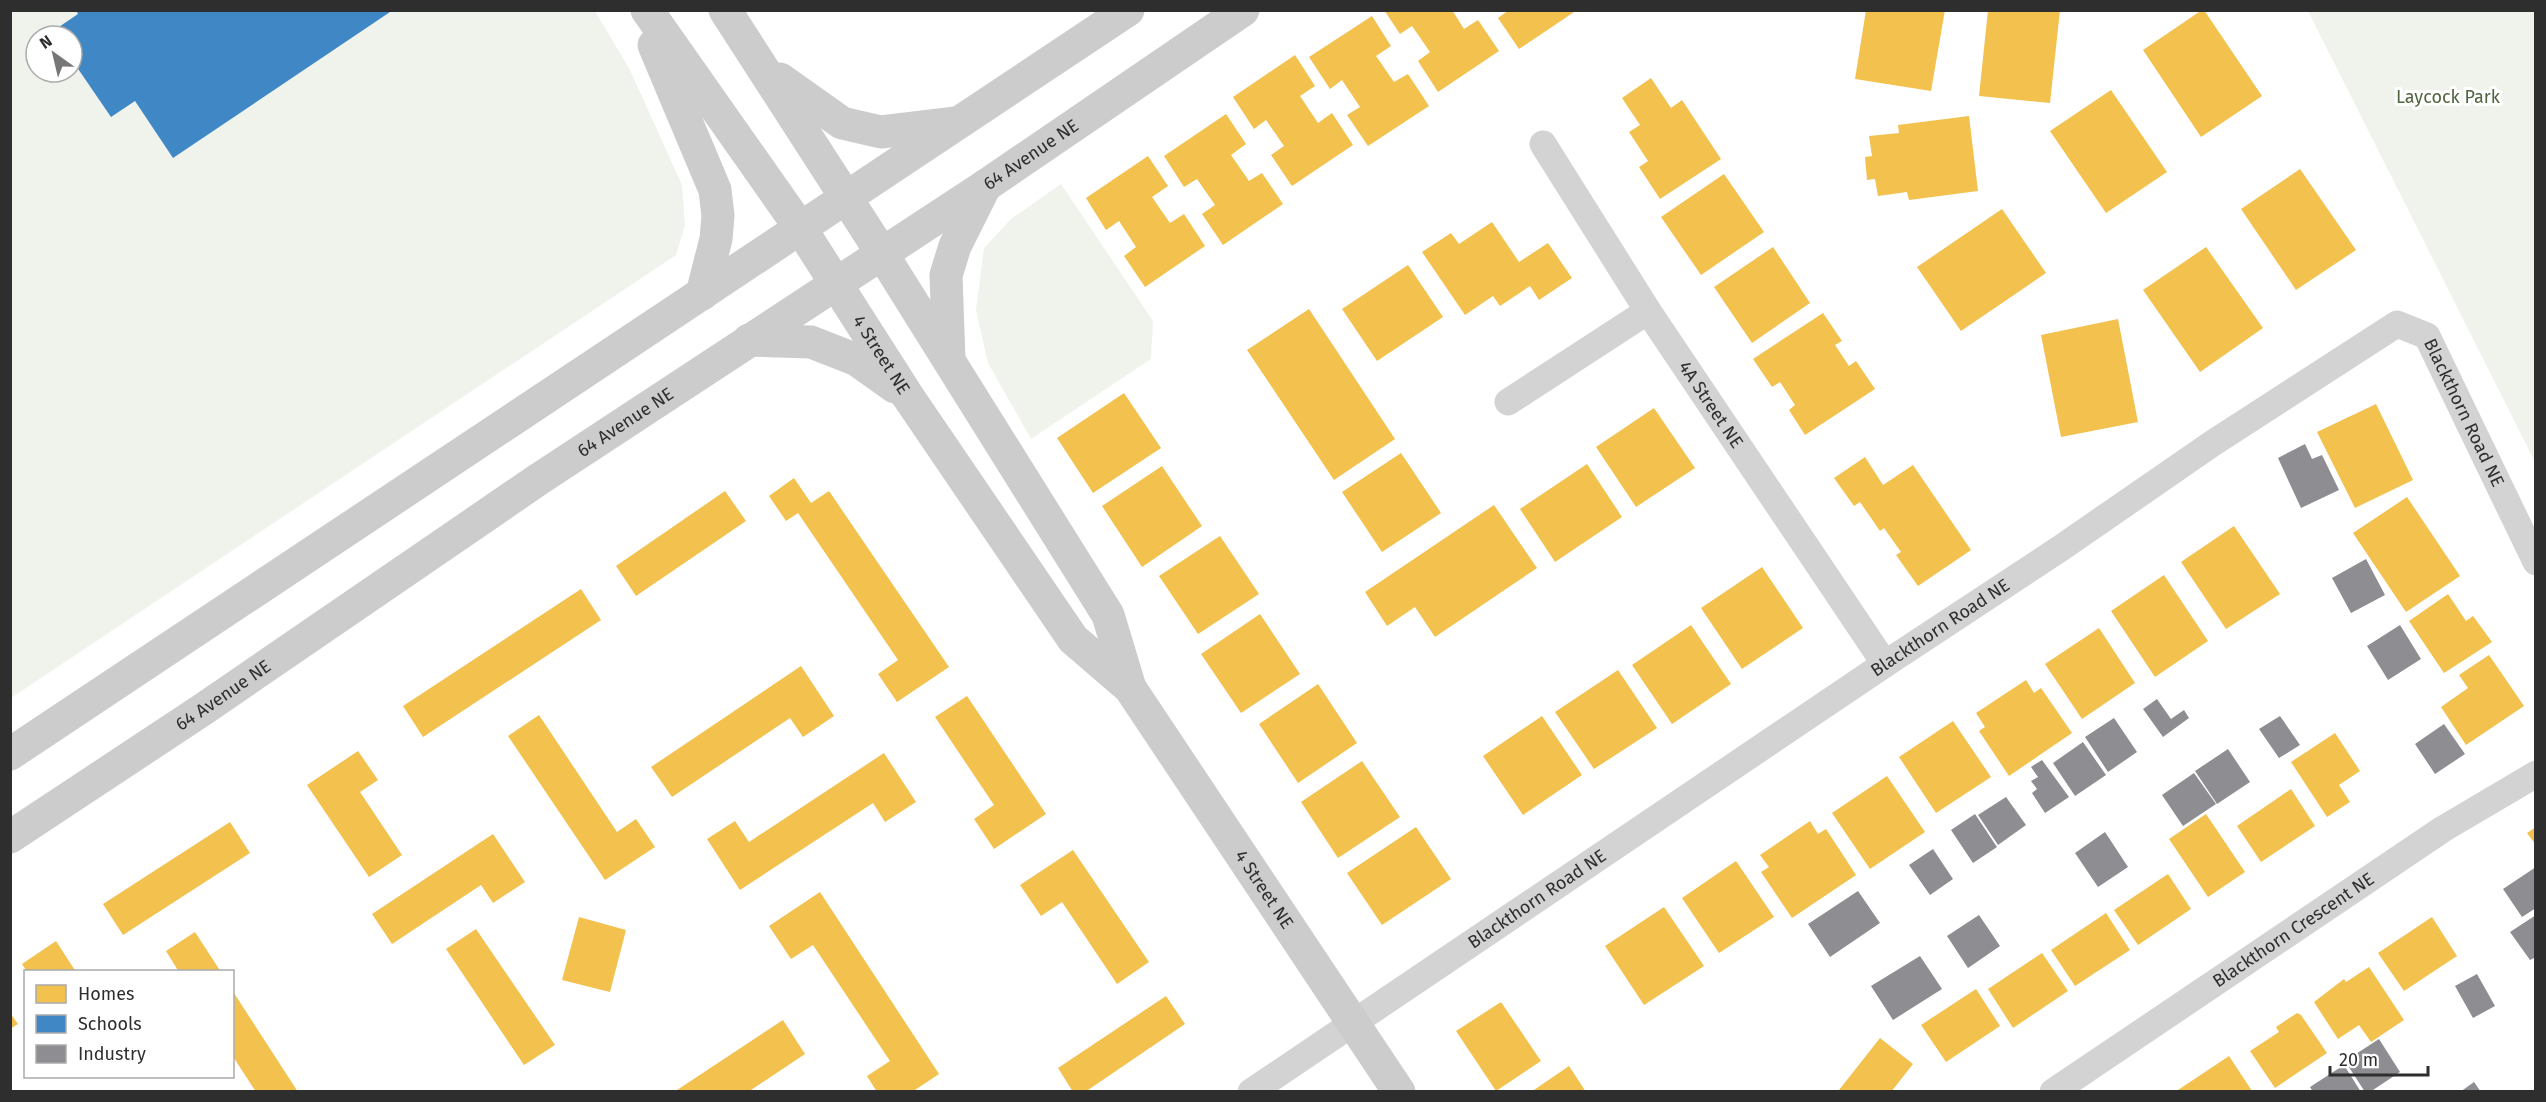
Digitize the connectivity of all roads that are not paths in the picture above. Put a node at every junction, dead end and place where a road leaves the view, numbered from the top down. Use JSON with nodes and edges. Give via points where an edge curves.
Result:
{"nodes":[{"id":1,"x":640,"y":10,"type":"edge"},
{"id":2,"x":647,"y":10,"type":"edge"},
{"id":3,"x":725,"y":10,"type":"edge"},
{"id":4,"x":1128,"y":10,"type":"edge"},
{"id":5,"x":1243,"y":10,"type":"edge"},
{"id":6,"x":762,"y":66,"type":"junction"},
{"id":7,"x":961,"y":123,"type":"junction"},
{"id":8,"x":1543,"y":144,"type":"dead end"},
{"id":9,"x":985,"y":186,"type":"junction"},
{"id":10,"x":846,"y":199,"type":"junction"},
{"id":11,"x":801,"y":229,"type":"junction"},
{"id":12,"x":881,"y":252,"type":"junction"},
{"id":13,"x":836,"y":282,"type":"junction"},
{"id":14,"x":702,"y":294,"type":"junction"},
{"id":15,"x":1648,"y":311,"type":"junction"},
{"id":16,"x":749,"y":340,"type":"junction"},
{"id":17,"x":950,"y":362,"type":"junction"},
{"id":18,"x":907,"y":395,"type":"junction"},
{"id":19,"x":1508,"y":402,"type":"dead end"},
{"id":20,"x":2535,"y":562,"type":"edge"},
{"id":21,"x":1885,"y":664,"type":"junction"},
{"id":22,"x":1130,"y":688,"type":"junction"},
{"id":23,"x":10,"y":754,"type":"edge"},
{"id":24,"x":2535,"y":774,"type":"edge"},
{"id":25,"x":10,"y":837,"type":"edge"},
{"id":26,"x":1353,"y":1023,"type":"junction"},
{"id":27,"x":1251,"y":1092,"type":"edge"},
{"id":28,"x":1399,"y":1092,"type":"edge"},
{"id":29,"x":2053,"y":1092,"type":"edge"}],
"edges":[{"from":1,"to":14,"type":"main road","via":[[715,190],[716,239]]},
{"from":2,"to":11,"type":"main road","name":"4 Street NE"},
{"from":3,"to":6,"type":"main road","name":"4 Street NE"},
{"from":4,"to":7,"type":"main road"},
{"from":5,"to":9,"type":"main road","name":"64 Avenue NE"},
{"from":6,"to":7,"type":"main road","via":[[842,123],[881,132]]},
{"from":6,"to":10,"type":"main road","name":"4 Street NE"},
{"from":7,"to":10,"type":"main road"},
{"from":8,"to":15,"type":"street","name":"4A Street NE"},
{"from":9,"to":12,"type":"main road","name":"64 Avenue NE"},
{"from":9,"to":17,"type":"main road","via":[[955,246],[946,275]]},
{"from":10,"to":11,"type":"main road"},
{"from":10,"to":12,"type":"main road","name":"4 Street NE"},
{"from":11,"to":13,"type":"main road","name":"4 Street NE"},
{"from":11,"to":14,"type":"main road"},
{"from":12,"to":13,"type":"main road","name":"64 Avenue NE"},
{"from":12,"to":17,"type":"main road","name":"4 Street NE"},
{"from":13,"to":16,"type":"main road","name":"64 Avenue NE"},
{"from":13,"to":18,"type":"main road","name":"4 Street NE"},
{"from":14,"to":23,"type":"main road"},
{"from":15,"to":19,"type":"street"},
{"from":15,"to":21,"type":"street","name":"4A Street NE"},
{"from":16,"to":18,"type":"main road","via":[[811,342],[857,360]]},
{"from":16,"to":25,"type":"main road","name":"64 Avenue NE"},
{"from":17,"to":22,"type":"main road","name":"4 Street NE","via":[[1108,615]]},
{"from":18,"to":22,"type":"main road","name":"4 Street NE","via":[[1073,639]]},
{"from":20,"to":21,"type":"street","name":"Blackthorn Road NE","via":[[2427,336],[2397,324]]},
{"from":21,"to":26,"type":"street","name":"Blackthorn Road NE"},
{"from":22,"to":26,"type":"main road","name":"4 Street NE"},
{"from":24,"to":29,"type":"street","name":"Blackthorn Crescent NE","via":[[2443,829]]},
{"from":26,"to":27,"type":"street","name":"Blackthorn Road NE"},
{"from":26,"to":28,"type":"main road","name":"4 Street NE"}]}
